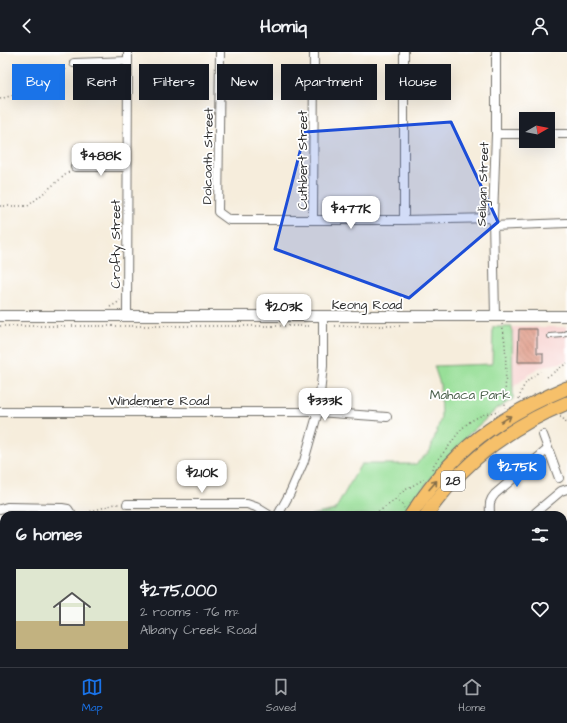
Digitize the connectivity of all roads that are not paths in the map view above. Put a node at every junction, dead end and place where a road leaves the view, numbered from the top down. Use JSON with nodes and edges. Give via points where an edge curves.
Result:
{"nodes":[{"id":1,"x":128,"y":52,"type":"edge"},
{"id":2,"x":220,"y":52,"type":"edge"},
{"id":3,"x":314,"y":52,"type":"edge"},
{"id":4,"x":404,"y":52,"type":"edge"},
{"id":5,"x":496,"y":52,"type":"edge"},
{"id":6,"x":128,"y":61,"type":"junction"},
{"id":7,"x":74,"y":63,"type":"road end"},
{"id":8,"x":496,"y":134,"type":"junction"},
{"id":9,"x":519,"y":134,"type":"edge"},
{"id":10,"x":555,"y":134,"type":"edge"},
{"id":11,"x":567,"y":134,"type":"edge"},
{"id":12,"x":76,"y":167,"type":"road end"},
{"id":13,"x":127,"y":167,"type":"junction"},
{"id":14,"x":313,"y":219,"type":"junction"},
{"id":15,"x":404,"y":220,"type":"junction"},
{"id":16,"x":493,"y":222,"type":"junction"},
{"id":17,"x":567,"y":223,"type":"edge"},
{"id":18,"x":0,"y":316,"type":"edge"},
{"id":19,"x":127,"y":316,"type":"junction"},
{"id":20,"x":567,"y":316,"type":"edge"},
{"id":21,"x":323,"y":317,"type":"junction"},
{"id":22,"x":498,"y":320,"type":"junction"},
{"id":23,"x":567,"y":333,"type":"edge"},
{"id":24,"x":550,"y":336,"type":"dead end"},
{"id":25,"x":567,"y":388,"type":"edge"},
{"id":26,"x":566,"y":405,"type":"edge"},
{"id":27,"x":0,"y":412,"type":"edge"},
{"id":28,"x":318,"y":412,"type":"junction"},
{"id":29,"x":387,"y":417,"type":"dead end"},
{"id":30,"x":543,"y":435,"type":"dead end"},
{"id":31,"x":474,"y":442,"type":"junction"},
{"id":32,"x":548,"y":449,"type":"junction"},
{"id":33,"x":484,"y":452,"type":"junction"},
{"id":34,"x":560,"y":478,"type":"dead end"},
{"id":35,"x":567,"y":489,"type":"edge"},
{"id":36,"x":127,"y":504,"type":"road end"},
{"id":37,"x":0,"y":509,"type":"edge"},
{"id":38,"x":69,"y":511,"type":"edge"},
{"id":39,"x":262,"y":511,"type":"edge"},
{"id":40,"x":280,"y":511,"type":"edge"},
{"id":41,"x":409,"y":511,"type":"edge"},
{"id":42,"x":430,"y":511,"type":"edge"},
{"id":43,"x":490,"y":511,"type":"edge"},
{"id":44,"x":537,"y":511,"type":"edge"}],
"edges":[{"from":1,"to":6,"type":"street","name":"Crofty Street"},
{"from":2,"to":14,"type":"street","name":"Dolcoath Street","via":[[218,212],[229,220]]},
{"from":3,"to":14,"type":"street","name":"Cuthbert Street"},
{"from":4,"to":15,"type":"street"},
{"from":5,"to":8,"type":"street","name":"Seligan Street"},
{"from":6,"to":7,"type":"street"},
{"from":6,"to":13,"type":"street","name":"Crofty Street"},
{"from":8,"to":9,"type":"street"},
{"from":8,"to":16,"type":"street","name":"Seligan Street"},
{"from":10,"to":11,"type":"street"},
{"from":12,"to":13,"type":"street"},
{"from":13,"to":19,"type":"street","name":"Crofty Street"},
{"from":14,"to":15,"type":"street"},
{"from":15,"to":16,"type":"street"},
{"from":16,"to":17,"type":"street"},
{"from":16,"to":22,"type":"street","name":"Seligan Street"},
{"from":18,"to":19,"type":"street","name":"Keong Road"},
{"from":19,"to":21,"type":"street","name":"Keong Road"},
{"from":20,"to":22,"type":"street","name":"Keong Road"},
{"from":21,"to":22,"type":"street","name":"Keong Road"},
{"from":21,"to":28,"type":"street","via":[[323,366]]},
{"from":23,"to":24,"type":"lane"},
{"from":31,"to":25,"type":"main road","number":"28","one_way":true,"via":[[522,409]]},
{"from":26,"to":33,"type":"main road","number":"28","via":[[539,416],[501,438]]},
{"from":27,"to":28,"type":"street","name":"Windemere Road"},
{"from":28,"to":29,"type":"street","name":"Windemere Road"},
{"from":28,"to":40,"type":"street","via":[[304,461]]},
{"from":30,"to":32,"type":"street"},
{"from":31,"to":33,"type":"main road"},
{"from":41,"to":31,"type":"main road","number":"28","one_way":true},
{"from":32,"to":34,"type":"street"},
{"from":32,"to":43,"type":"street","via":[[495,494],[491,499]]},
{"from":33,"to":42,"type":"main road","number":"28","via":[[454,480]]},
{"from":35,"to":44,"type":"street"},
{"from":36,"to":39,"type":"street","via":[[248,504]]},
{"from":37,"to":38,"type":"street","via":[[62,508]]}]}
